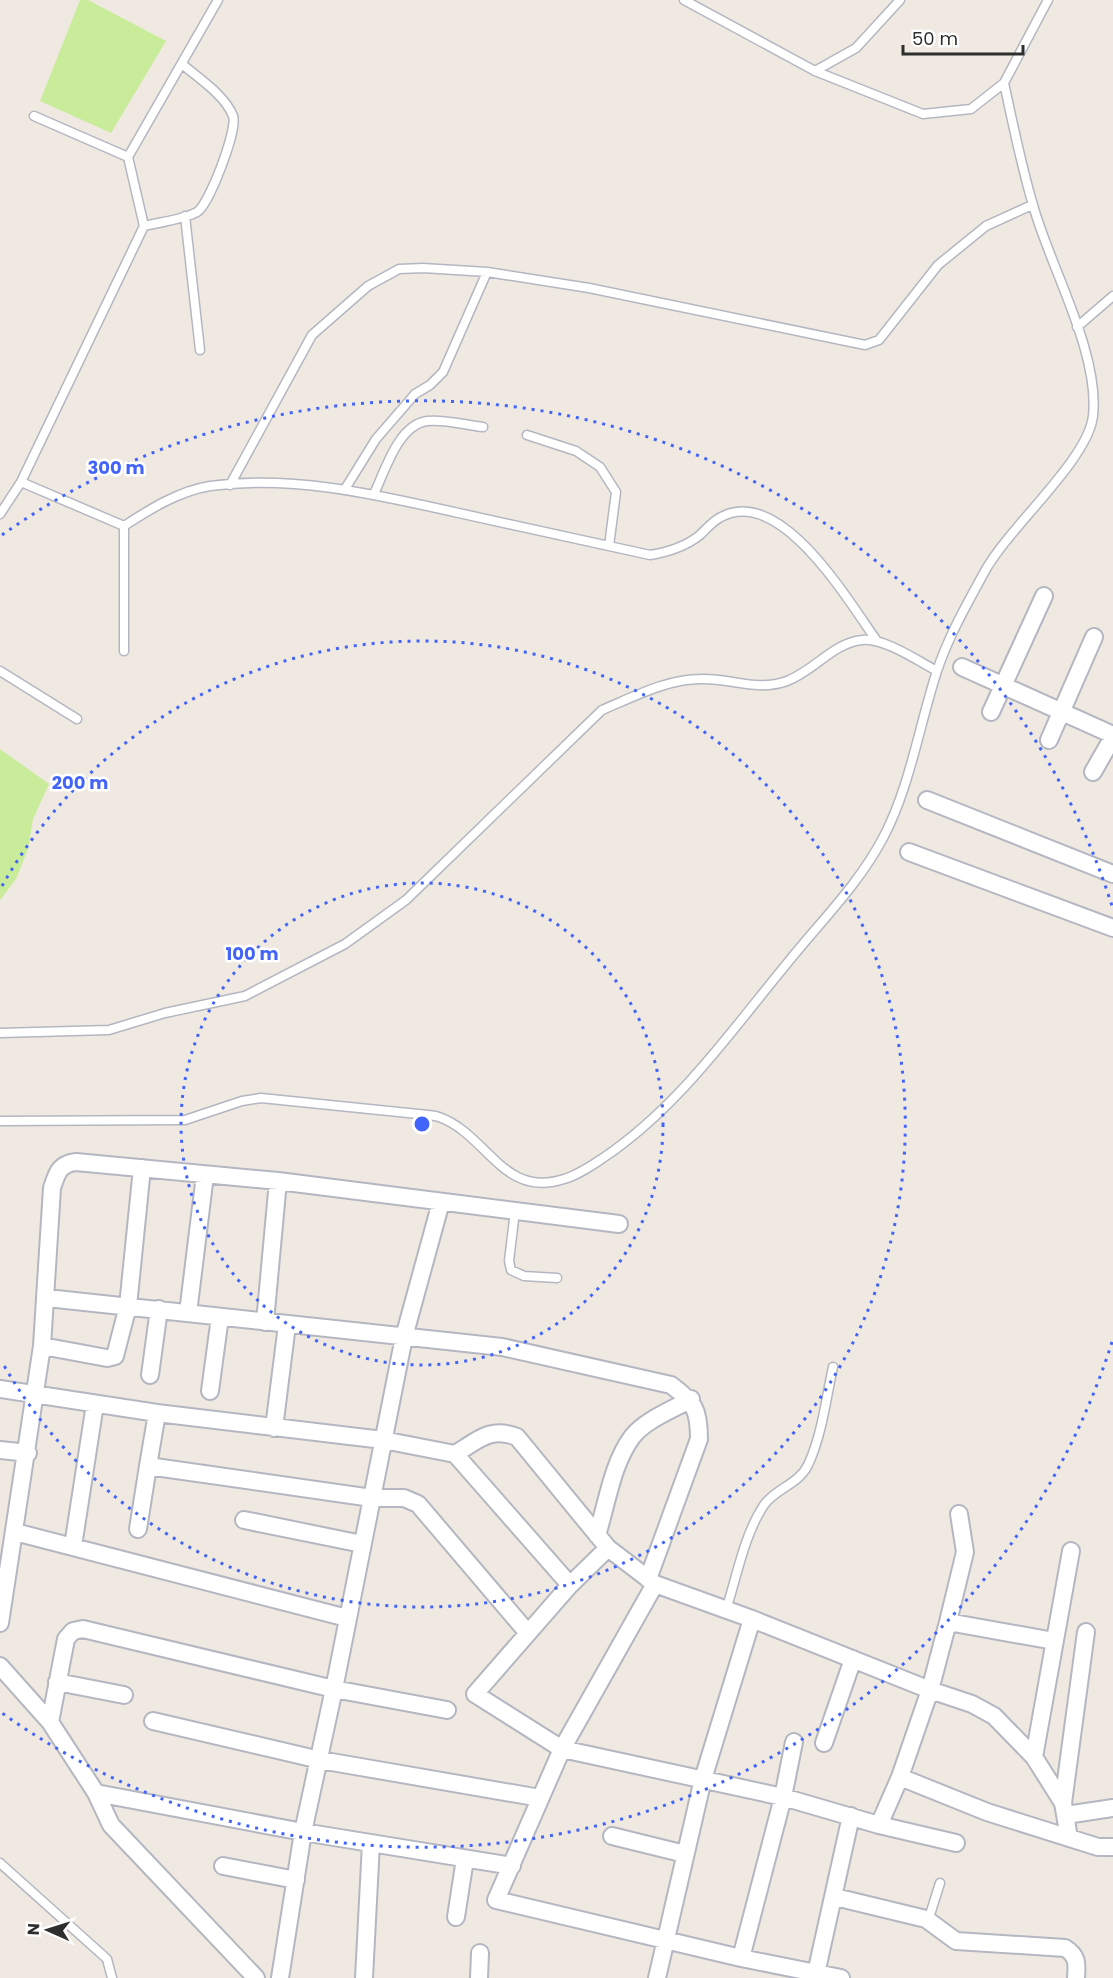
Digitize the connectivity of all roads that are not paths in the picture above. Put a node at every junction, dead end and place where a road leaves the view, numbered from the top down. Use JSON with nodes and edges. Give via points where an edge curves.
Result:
{"nodes":[{"id":1,"x":218,"y":0,"type":"edge"},
{"id":2,"x":684,"y":0,"type":"edge"},
{"id":3,"x":900,"y":0,"type":"edge"},
{"id":4,"x":1048,"y":0,"type":"edge"},
{"id":5,"x":182,"y":64,"type":"junction"},
{"id":6,"x":815,"y":71,"type":"junction"},
{"id":7,"x":1004,"y":83,"type":"junction"},
{"id":8,"x":34,"y":116,"type":"dead end"},
{"id":9,"x":128,"y":157,"type":"junction"},
{"id":10,"x":1032,"y":204,"type":"junction"},
{"id":11,"x":185,"y":216,"type":"junction"},
{"id":12,"x":144,"y":226,"type":"junction"},
{"id":13,"x":487,"y":272,"type":"junction"},
{"id":14,"x":1113,"y":296,"type":"edge"},
{"id":15,"x":1077,"y":327,"type":"junction"},
{"id":16,"x":200,"y":350,"type":"dead end"},
{"id":17,"x":483,"y":427,"type":"dead end"},
{"id":18,"x":527,"y":435,"type":"dead end"},
{"id":19,"x":21,"y":482,"type":"junction"},
{"id":20,"x":230,"y":485,"type":"junction"},
{"id":21,"x":345,"y":489,"type":"junction"},
{"id":22,"x":374,"y":494,"type":"junction"},
{"id":23,"x":0,"y":514,"type":"edge"},
{"id":24,"x":124,"y":526,"type":"junction"},
{"id":25,"x":609,"y":546,"type":"junction"},
{"id":26,"x":1044,"y":596,"type":"dead end"},
{"id":27,"x":1094,"y":637,"type":"dead end"},
{"id":28,"x":877,"y":641,"type":"junction"},
{"id":29,"x":124,"y":651,"type":"dead end"},
{"id":30,"x":962,"y":667,"type":"dead end"},
{"id":31,"x":0,"y":671,"type":"edge"},
{"id":32,"x":937,"y":671,"type":"junction"},
{"id":33,"x":1003,"y":686,"type":"junction"},
{"id":34,"x":990,"y":712,"type":"dead end"},
{"id":35,"x":1062,"y":713,"type":"junction"},
{"id":36,"x":77,"y":719,"type":"dead end"},
{"id":37,"x":1113,"y":736,"type":"edge"},
{"id":38,"x":1049,"y":740,"type":"dead end"},
{"id":39,"x":1093,"y":772,"type":"dead end"},
{"id":40,"x":927,"y":800,"type":"dead end"},
{"id":41,"x":909,"y":852,"type":"dead end"},
{"id":42,"x":1113,"y":874,"type":"edge"},
{"id":43,"x":1113,"y":928,"type":"edge"},
{"id":44,"x":0,"y":1033,"type":"edge"},
{"id":45,"x":0,"y":1121,"type":"edge"},
{"id":46,"x":142,"y":1168,"type":"junction"},
{"id":47,"x":205,"y":1175,"type":"junction"},
{"id":48,"x":278,"y":1181,"type":"junction"},
{"id":49,"x":441,"y":1202,"type":"junction"},
{"id":50,"x":515,"y":1210,"type":"junction"},
{"id":51,"x":619,"y":1224,"type":"dead end"},
{"id":52,"x":557,"y":1278,"type":"dead end"},
{"id":53,"x":47,"y":1298,"type":"junction"},
{"id":54,"x":128,"y":1306,"type":"junction"},
{"id":55,"x":159,"y":1309,"type":"junction"},
{"id":56,"x":188,"y":1313,"type":"junction"},
{"id":57,"x":220,"y":1317,"type":"junction"},
{"id":58,"x":265,"y":1322,"type":"junction"},
{"id":59,"x":287,"y":1324,"type":"junction"},
{"id":60,"x":404,"y":1337,"type":"junction"},
{"id":61,"x":42,"y":1346,"type":"junction"},
{"id":62,"x":833,"y":1366,"type":"dead end"},
{"id":63,"x":150,"y":1375,"type":"dead end"},
{"id":64,"x":0,"y":1389,"type":"edge"},
{"id":65,"x":210,"y":1391,"type":"dead end"},
{"id":66,"x":33,"y":1393,"type":"junction"},
{"id":67,"x":691,"y":1399,"type":"junction"},
{"id":68,"x":95,"y":1404,"type":"junction"},
{"id":69,"x":157,"y":1413,"type":"junction"},
{"id":70,"x":274,"y":1428,"type":"junction"},
{"id":71,"x":383,"y":1440,"type":"junction"},
{"id":72,"x":0,"y":1450,"type":"edge"},
{"id":73,"x":28,"y":1453,"type":"junction"},
{"id":74,"x":455,"y":1454,"type":"junction"},
{"id":75,"x":148,"y":1466,"type":"junction"},
{"id":76,"x":372,"y":1498,"type":"junction"},
{"id":77,"x":959,"y":1514,"type":"dead end"},
{"id":78,"x":244,"y":1520,"type":"dead end"},
{"id":79,"x":138,"y":1529,"type":"dead end"},
{"id":80,"x":15,"y":1532,"type":"junction"},
{"id":81,"x":603,"y":1541,"type":"junction"},
{"id":82,"x":362,"y":1544,"type":"junction"},
{"id":83,"x":73,"y":1546,"type":"junction"},
{"id":84,"x":1071,"y":1551,"type":"dead end"},
{"id":85,"x":652,"y":1582,"type":"junction"},
{"id":86,"x":570,"y":1585,"type":"junction"},
{"id":87,"x":726,"y":1610,"type":"junction"},
{"id":88,"x":347,"y":1618,"type":"junction"},
{"id":89,"x":752,"y":1619,"type":"junction"},
{"id":90,"x":948,"y":1622,"type":"junction"},
{"id":91,"x":0,"y":1623,"type":"edge"},
{"id":92,"x":527,"y":1632,"type":"junction"},
{"id":93,"x":1086,"y":1632,"type":"dead end"},
{"id":94,"x":1054,"y":1641,"type":"junction"},
{"id":95,"x":853,"y":1659,"type":"junction"},
{"id":96,"x":0,"y":1666,"type":"edge"},
{"id":97,"x":57,"y":1682,"type":"junction"},
{"id":98,"x":334,"y":1689,"type":"junction"},
{"id":99,"x":930,"y":1690,"type":"junction"},
{"id":100,"x":124,"y":1695,"type":"dead end"},
{"id":101,"x":447,"y":1710,"type":"dead end"},
{"id":102,"x":153,"y":1721,"type":"dead end"},
{"id":103,"x":50,"y":1722,"type":"junction"},
{"id":104,"x":794,"y":1742,"type":"dead end"},
{"id":105,"x":824,"y":1743,"type":"dead end"},
{"id":106,"x":562,"y":1749,"type":"junction"},
{"id":107,"x":1035,"y":1757,"type":"junction"},
{"id":108,"x":320,"y":1760,"type":"junction"},
{"id":109,"x":900,"y":1777,"type":"junction"},
{"id":110,"x":703,"y":1779,"type":"junction"},
{"id":111,"x":96,"y":1793,"type":"junction"},
{"id":112,"x":783,"y":1797,"type":"junction"},
{"id":113,"x":540,"y":1798,"type":"junction"},
{"id":114,"x":1113,"y":1808,"type":"edge"},
{"id":115,"x":1064,"y":1809,"type":"junction"},
{"id":116,"x":851,"y":1816,"type":"junction"},
{"id":117,"x":879,"y":1825,"type":"junction"},
{"id":118,"x":303,"y":1832,"type":"junction"},
{"id":119,"x":612,"y":1836,"type":"dead end"},
{"id":120,"x":1069,"y":1838,"type":"junction"},
{"id":121,"x":371,"y":1843,"type":"junction"},
{"id":122,"x":956,"y":1843,"type":"dead end"},
{"id":123,"x":1113,"y":1847,"type":"edge"},
{"id":124,"x":685,"y":1854,"type":"junction"},
{"id":125,"x":465,"y":1858,"type":"junction"},
{"id":126,"x":0,"y":1863,"type":"edge"},
{"id":127,"x":224,"y":1866,"type":"dead end"},
{"id":128,"x":512,"y":1866,"type":"junction"},
{"id":129,"x":296,"y":1880,"type":"junction"},
{"id":130,"x":940,"y":1883,"type":"dead end"},
{"id":131,"x":835,"y":1897,"type":"junction"},
{"id":132,"x":456,"y":1917,"type":"dead end"},
{"id":133,"x":928,"y":1921,"type":"junction"},
{"id":134,"x":665,"y":1941,"type":"junction"},
{"id":135,"x":480,"y":1953,"type":"dead end"},
{"id":136,"x":741,"y":1958,"type":"junction"},
{"id":137,"x":815,"y":1975,"type":"edge"},
{"id":138,"x":112,"y":1978,"type":"edge"},
{"id":139,"x":256,"y":1978,"type":"edge"},
{"id":140,"x":280,"y":1978,"type":"edge"},
{"id":141,"x":364,"y":1978,"type":"edge"},
{"id":142,"x":479,"y":1978,"type":"edge"},
{"id":143,"x":657,"y":1978,"type":"edge"},
{"id":144,"x":842,"y":1978,"type":"edge"},
{"id":145,"x":1076,"y":1978,"type":"edge"}],
"edges":[{"from":1,"to":5,"type":"lane"},
{"from":2,"to":6,"type":"lane"},
{"from":3,"to":6,"type":"lane","via":[[856,48]]},
{"from":4,"to":7,"type":"lane"},
{"from":5,"to":9,"type":"lane"},
{"from":5,"to":11,"type":"lane","via":[[227,105],[234,118],[233,134],[206,202],[198,212]]},
{"from":6,"to":7,"type":"lane","via":[[923,114],[971,109]]},
{"from":7,"to":10,"type":"lane"},
{"from":8,"to":9,"type":"lane"},
{"from":9,"to":12,"type":"lane"},
{"from":10,"to":13,"type":"lane","via":[[986,226],[938,265],[879,340],[865,345],[589,288]]},
{"from":10,"to":15,"type":"lane"},
{"from":11,"to":12,"type":"lane"},
{"from":11,"to":16,"type":"lane"},
{"from":12,"to":19,"type":"lane"},
{"from":13,"to":20,"type":"lane","via":[[399,270],[381,277],[340,308],[307,343]]},
{"from":13,"to":21,"type":"lane","via":[[443,372],[415,394],[376,439]]},
{"from":14,"to":15,"type":"lane"},
{"from":15,"to":32,"type":"lane","via":[[1094,385],[1093,419],[1084,445],[989,563],[954,625]]},
{"from":17,"to":22,"type":"lane","via":[[424,421],[409,429]]},
{"from":18,"to":25,"type":"lane","via":[[576,451],[600,467],[616,492]]},
{"from":19,"to":23,"type":"lane"},
{"from":19,"to":24,"type":"lane"},
{"from":20,"to":21,"type":"lane","via":[[320,485]]},
{"from":20,"to":24,"type":"lane","via":[[208,486],[161,502]]},
{"from":21,"to":22,"type":"lane"},
{"from":22,"to":25,"type":"lane"},
{"from":24,"to":29,"type":"lane"},
{"from":25,"to":28,"type":"lane","via":[[650,555],[672,552],[721,517],[743,511],[768,515],[795,534]]},
{"from":26,"to":33,"type":"street"},
{"from":27,"to":35,"type":"street"},
{"from":28,"to":32,"type":"lane"},
{"from":28,"to":44,"type":"lane","via":[[862,640],[842,647],[786,682],[759,687],[705,678],[682,680],[602,710],[406,900],[345,944],[245,996],[109,1030]]},
{"from":30,"to":33,"type":"street"},
{"from":31,"to":36,"type":"lane"},
{"from":32,"to":45,"type":"lane","via":[[910,767],[884,836],[852,888],[789,960],[713,1058],[635,1136],[566,1179],[546,1184],[527,1181],[507,1171],[460,1129],[440,1118],[418,1113],[261,1098],[185,1120]]},
{"from":33,"to":34,"type":"street"},
{"from":33,"to":35,"type":"street"},
{"from":35,"to":37,"type":"street"},
{"from":35,"to":38,"type":"street"},
{"from":37,"to":39,"type":"street"},
{"from":40,"to":42,"type":"street"},
{"from":41,"to":43,"type":"street"},
{"from":46,"to":47,"type":"street"},
{"from":46,"to":53,"type":"street","via":[[76,1162],[59,1169],[52,1188]]},
{"from":46,"to":54,"type":"street"},
{"from":47,"to":48,"type":"street"},
{"from":47,"to":56,"type":"street"},
{"from":48,"to":49,"type":"street"},
{"from":48,"to":58,"type":"street"},
{"from":49,"to":50,"type":"street"},
{"from":49,"to":60,"type":"street"},
{"from":50,"to":51,"type":"street"},
{"from":50,"to":52,"type":"lane","via":[[508,1261],[511,1270],[524,1276]]},
{"from":53,"to":54,"type":"street"},
{"from":53,"to":61,"type":"street"},
{"from":54,"to":55,"type":"street"},
{"from":54,"to":61,"type":"street","via":[[115,1356],[107,1358]]},
{"from":55,"to":56,"type":"street"},
{"from":55,"to":63,"type":"street"},
{"from":56,"to":57,"type":"street"},
{"from":57,"to":58,"type":"street"},
{"from":57,"to":65,"type":"street"},
{"from":58,"to":59,"type":"street"},
{"from":59,"to":60,"type":"street"},
{"from":59,"to":70,"type":"street"},
{"from":60,"to":67,"type":"street","via":[[502,1347],[642,1376],[671,1385]]},
{"from":60,"to":71,"type":"street"},
{"from":61,"to":66,"type":"street"},
{"from":62,"to":87,"type":"lane","via":[[807,1467],[794,1483],[765,1504],[746,1545]]},
{"from":64,"to":66,"type":"street"},
{"from":66,"to":68,"type":"street"},
{"from":66,"to":73,"type":"street"},
{"from":67,"to":81,"type":"street","via":[[632,1437],[621,1459]]},
{"from":67,"to":85,"type":"street","via":[[699,1419],[699,1439]]},
{"from":68,"to":69,"type":"street"},
{"from":68,"to":83,"type":"street"},
{"from":69,"to":70,"type":"street"},
{"from":69,"to":75,"type":"street"},
{"from":70,"to":71,"type":"street"},
{"from":71,"to":74,"type":"street"},
{"from":71,"to":76,"type":"street"},
{"from":72,"to":73,"type":"street"},
{"from":73,"to":80,"type":"street"},
{"from":74,"to":81,"type":"street","via":[[489,1433],[504,1431],[517,1437]]},
{"from":74,"to":86,"type":"street"},
{"from":75,"to":76,"type":"street"},
{"from":75,"to":79,"type":"street"},
{"from":76,"to":82,"type":"street"},
{"from":76,"to":92,"type":"street","via":[[404,1498],[418,1504]]},
{"from":77,"to":90,"type":"street","via":[[965,1552]]},
{"from":78,"to":82,"type":"street"},
{"from":80,"to":83,"type":"street"},
{"from":80,"to":91,"type":"street"},
{"from":81,"to":85,"type":"street"},
{"from":81,"to":86,"type":"street"},
{"from":82,"to":88,"type":"street"},
{"from":83,"to":88,"type":"street"},
{"from":84,"to":94,"type":"street"},
{"from":85,"to":87,"type":"street"},
{"from":85,"to":106,"type":"street"},
{"from":86,"to":92,"type":"street"},
{"from":87,"to":89,"type":"street"},
{"from":88,"to":98,"type":"street"},
{"from":89,"to":95,"type":"street"},
{"from":89,"to":110,"type":"street"},
{"from":90,"to":94,"type":"street"},
{"from":90,"to":99,"type":"street"},
{"from":92,"to":106,"type":"street","via":[[475,1694]]},
{"from":93,"to":115,"type":"street"},
{"from":94,"to":107,"type":"street"},
{"from":95,"to":99,"type":"street"},
{"from":95,"to":105,"type":"street"},
{"from":96,"to":103,"type":"street"},
{"from":97,"to":98,"type":"street","via":[[66,1639],[73,1631],[83,1629]]},
{"from":97,"to":100,"type":"street"},
{"from":97,"to":103,"type":"street"},
{"from":98,"to":101,"type":"street"},
{"from":98,"to":108,"type":"street"},
{"from":99,"to":107,"type":"street","via":[[994,1716]]},
{"from":99,"to":109,"type":"street"},
{"from":102,"to":108,"type":"street"},
{"from":103,"to":111,"type":"street"},
{"from":104,"to":112,"type":"street"},
{"from":106,"to":110,"type":"street"},
{"from":106,"to":113,"type":"street"},
{"from":107,"to":115,"type":"street"},
{"from":108,"to":113,"type":"street"},
{"from":108,"to":118,"type":"street"},
{"from":109,"to":117,"type":"street"},
{"from":109,"to":120,"type":"street","via":[[987,1812]]},
{"from":110,"to":112,"type":"street"},
{"from":110,"to":124,"type":"street"},
{"from":111,"to":118,"type":"street"},
{"from":111,"to":139,"type":"street","via":[[111,1825]]},
{"from":112,"to":116,"type":"street"},
{"from":112,"to":136,"type":"street"},
{"from":113,"to":128,"type":"street"},
{"from":114,"to":115,"type":"street"},
{"from":115,"to":120,"type":"street"},
{"from":116,"to":117,"type":"street"},
{"from":116,"to":131,"type":"street"},
{"from":117,"to":122,"type":"street"},
{"from":118,"to":121,"type":"street"},
{"from":118,"to":129,"type":"street"},
{"from":119,"to":124,"type":"street"},
{"from":120,"to":123,"type":"street","via":[[1098,1847]]},
{"from":121,"to":125,"type":"street"},
{"from":121,"to":141,"type":"street"},
{"from":124,"to":134,"type":"street"},
{"from":125,"to":128,"type":"street"},
{"from":125,"to":132,"type":"street"},
{"from":126,"to":138,"type":"lane","via":[[107,1959]]},
{"from":127,"to":129,"type":"street"},
{"from":128,"to":134,"type":"street","via":[[496,1900]]},
{"from":129,"to":140,"type":"street"},
{"from":130,"to":133,"type":"lane"},
{"from":131,"to":133,"type":"street"},
{"from":131,"to":137,"type":"street"},
{"from":133,"to":145,"type":"street","via":[[956,1941],[1065,1948],[1074,1954]]},
{"from":134,"to":136,"type":"street"},
{"from":134,"to":143,"type":"street"},
{"from":135,"to":142,"type":"street"},
{"from":136,"to":137,"type":"street"},
{"from":137,"to":144,"type":"street"}]}
